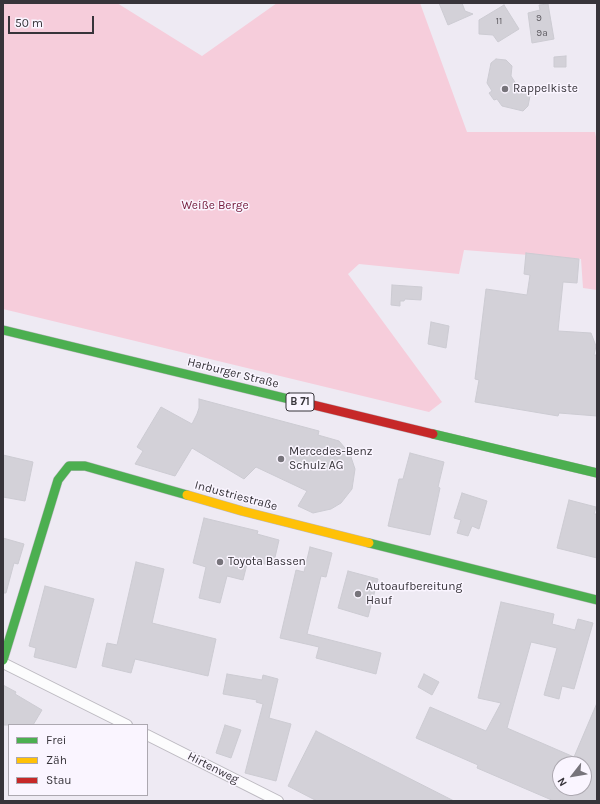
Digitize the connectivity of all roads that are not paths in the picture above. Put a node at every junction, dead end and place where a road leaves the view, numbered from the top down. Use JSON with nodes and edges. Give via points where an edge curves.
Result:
{"nodes":[{"id":1,"x":3,"y":330,"type":"edge"},
{"id":2,"x":597,"y":474,"type":"edge"},
{"id":3,"x":597,"y":600,"type":"edge"},
{"id":4,"x":3,"y":660,"type":"edge"},
{"id":5,"x":3,"y":663,"type":"edge"},
{"id":6,"x":125,"y":724,"type":"edge"},
{"id":7,"x":148,"y":736,"type":"edge"},
{"id":8,"x":278,"y":801,"type":"edge"}],
"edges":[{"from":1,"to":2,"type":"street","name":"Harburger Straße","number":"B 71"},
{"from":3,"to":4,"type":"street","name":"Industriestraße","via":[[242,511],[85,466],[69,466],[58,480]]},
{"from":5,"to":6,"type":"street"},
{"from":7,"to":8,"type":"street","name":"Hirtenweg"}]}
